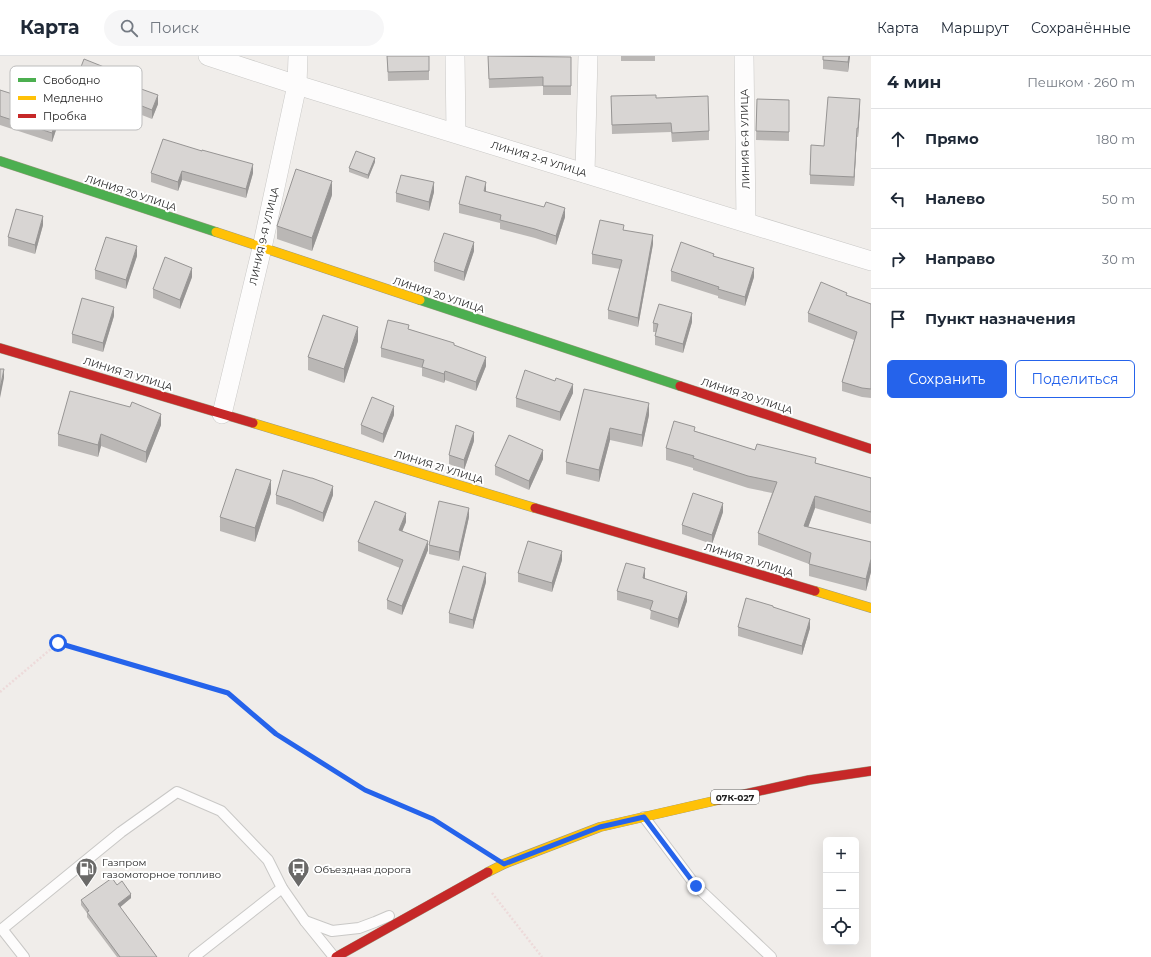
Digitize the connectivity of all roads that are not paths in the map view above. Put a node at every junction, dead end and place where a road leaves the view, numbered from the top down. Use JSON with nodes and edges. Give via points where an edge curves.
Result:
{"nodes":[{"id":1,"x":208,"y":56,"type":"edge"},
{"id":2,"x":298,"y":56,"type":"edge"},
{"id":3,"x":455,"y":56,"type":"edge"},
{"id":4,"x":588,"y":56,"type":"edge"},
{"id":5,"x":744,"y":56,"type":"edge"},
{"id":6,"x":297,"y":85,"type":"junction"},
{"id":7,"x":456,"y":133,"type":"junction"},
{"id":8,"x":0,"y":161,"type":"edge"},
{"id":9,"x":585,"y":173,"type":"junction"},
{"id":10,"x":746,"y":222,"type":"junction"},
{"id":11,"x":262,"y":248,"type":"junction"},
{"id":12,"x":871,"y":261,"type":"edge"},
{"id":13,"x":0,"y":348,"type":"edge"},
{"id":14,"x":222,"y":414,"type":"junction"},
{"id":15,"x":871,"y":449,"type":"edge"},
{"id":16,"x":871,"y":608,"type":"edge"},
{"id":17,"x":871,"y":771,"type":"edge"},
{"id":18,"x":644,"y":817,"type":"junction"},
{"id":19,"x":461,"y":887,"type":"junction"},
{"id":20,"x":282,"y":888,"type":"junction"},
{"id":21,"x":305,"y":921,"type":"junction"},
{"id":22,"x":24,"y":957,"type":"edge"},
{"id":23,"x":194,"y":957,"type":"edge"},
{"id":24,"x":335,"y":957,"type":"edge"},
{"id":25,"x":771,"y":957,"type":"edge"}],
"edges":[{"from":1,"to":6,"type":"street","name":"ЛИНИЯ 2-Я УЛИЦА"},
{"from":2,"to":6,"type":"street","name":"ЛИНИЯ 9-Я УЛИЦА"},
{"from":3,"to":7,"type":"street"},
{"from":4,"to":9,"type":"street"},
{"from":5,"to":10,"type":"street","name":"ЛИНИЯ 6-Я УЛИЦА"},
{"from":6,"to":7,"type":"street","name":"ЛИНИЯ 2-Я УЛИЦА"},
{"from":6,"to":11,"type":"street","name":"ЛИНИЯ 9-Я УЛИЦА"},
{"from":7,"to":9,"type":"street","name":"ЛИНИЯ 2-Я УЛИЦА"},
{"from":8,"to":11,"type":"street","name":"ЛИНИЯ 20 УЛИЦА"},
{"from":9,"to":10,"type":"street","name":"ЛИНИЯ 2-Я УЛИЦА"},
{"from":10,"to":12,"type":"street","name":"ЛИНИЯ 2-Я УЛИЦА"},
{"from":11,"to":14,"type":"street","name":"ЛИНИЯ 9-Я УЛИЦА"},
{"from":11,"to":15,"type":"street","name":"ЛИНИЯ 20 УЛИЦА"},
{"from":13,"to":14,"type":"street","name":"ЛИНИЯ 21 УЛИЦА"},
{"from":14,"to":16,"type":"street","name":"ЛИНИЯ 21 УЛИЦА"},
{"from":17,"to":18,"type":"street","number":"07К-027","via":[[809,780]]},
{"from":18,"to":19,"type":"street","number":"07К-027","via":[[600,827],[504,864]]},
{"from":18,"to":25,"type":"lane","via":[[696,886]]},
{"from":19,"to":21,"type":"lane","via":[[420,901],[359,928],[332,931]]},
{"from":19,"to":24,"type":"street","number":"07К-027"},
{"from":20,"to":21,"type":"lane"},
{"from":20,"to":22,"type":"lane","via":[[268,860],[221,811],[177,792],[121,832],[2,929]]},
{"from":20,"to":23,"type":"lane"},
{"from":21,"to":24,"type":"lane"}]}
